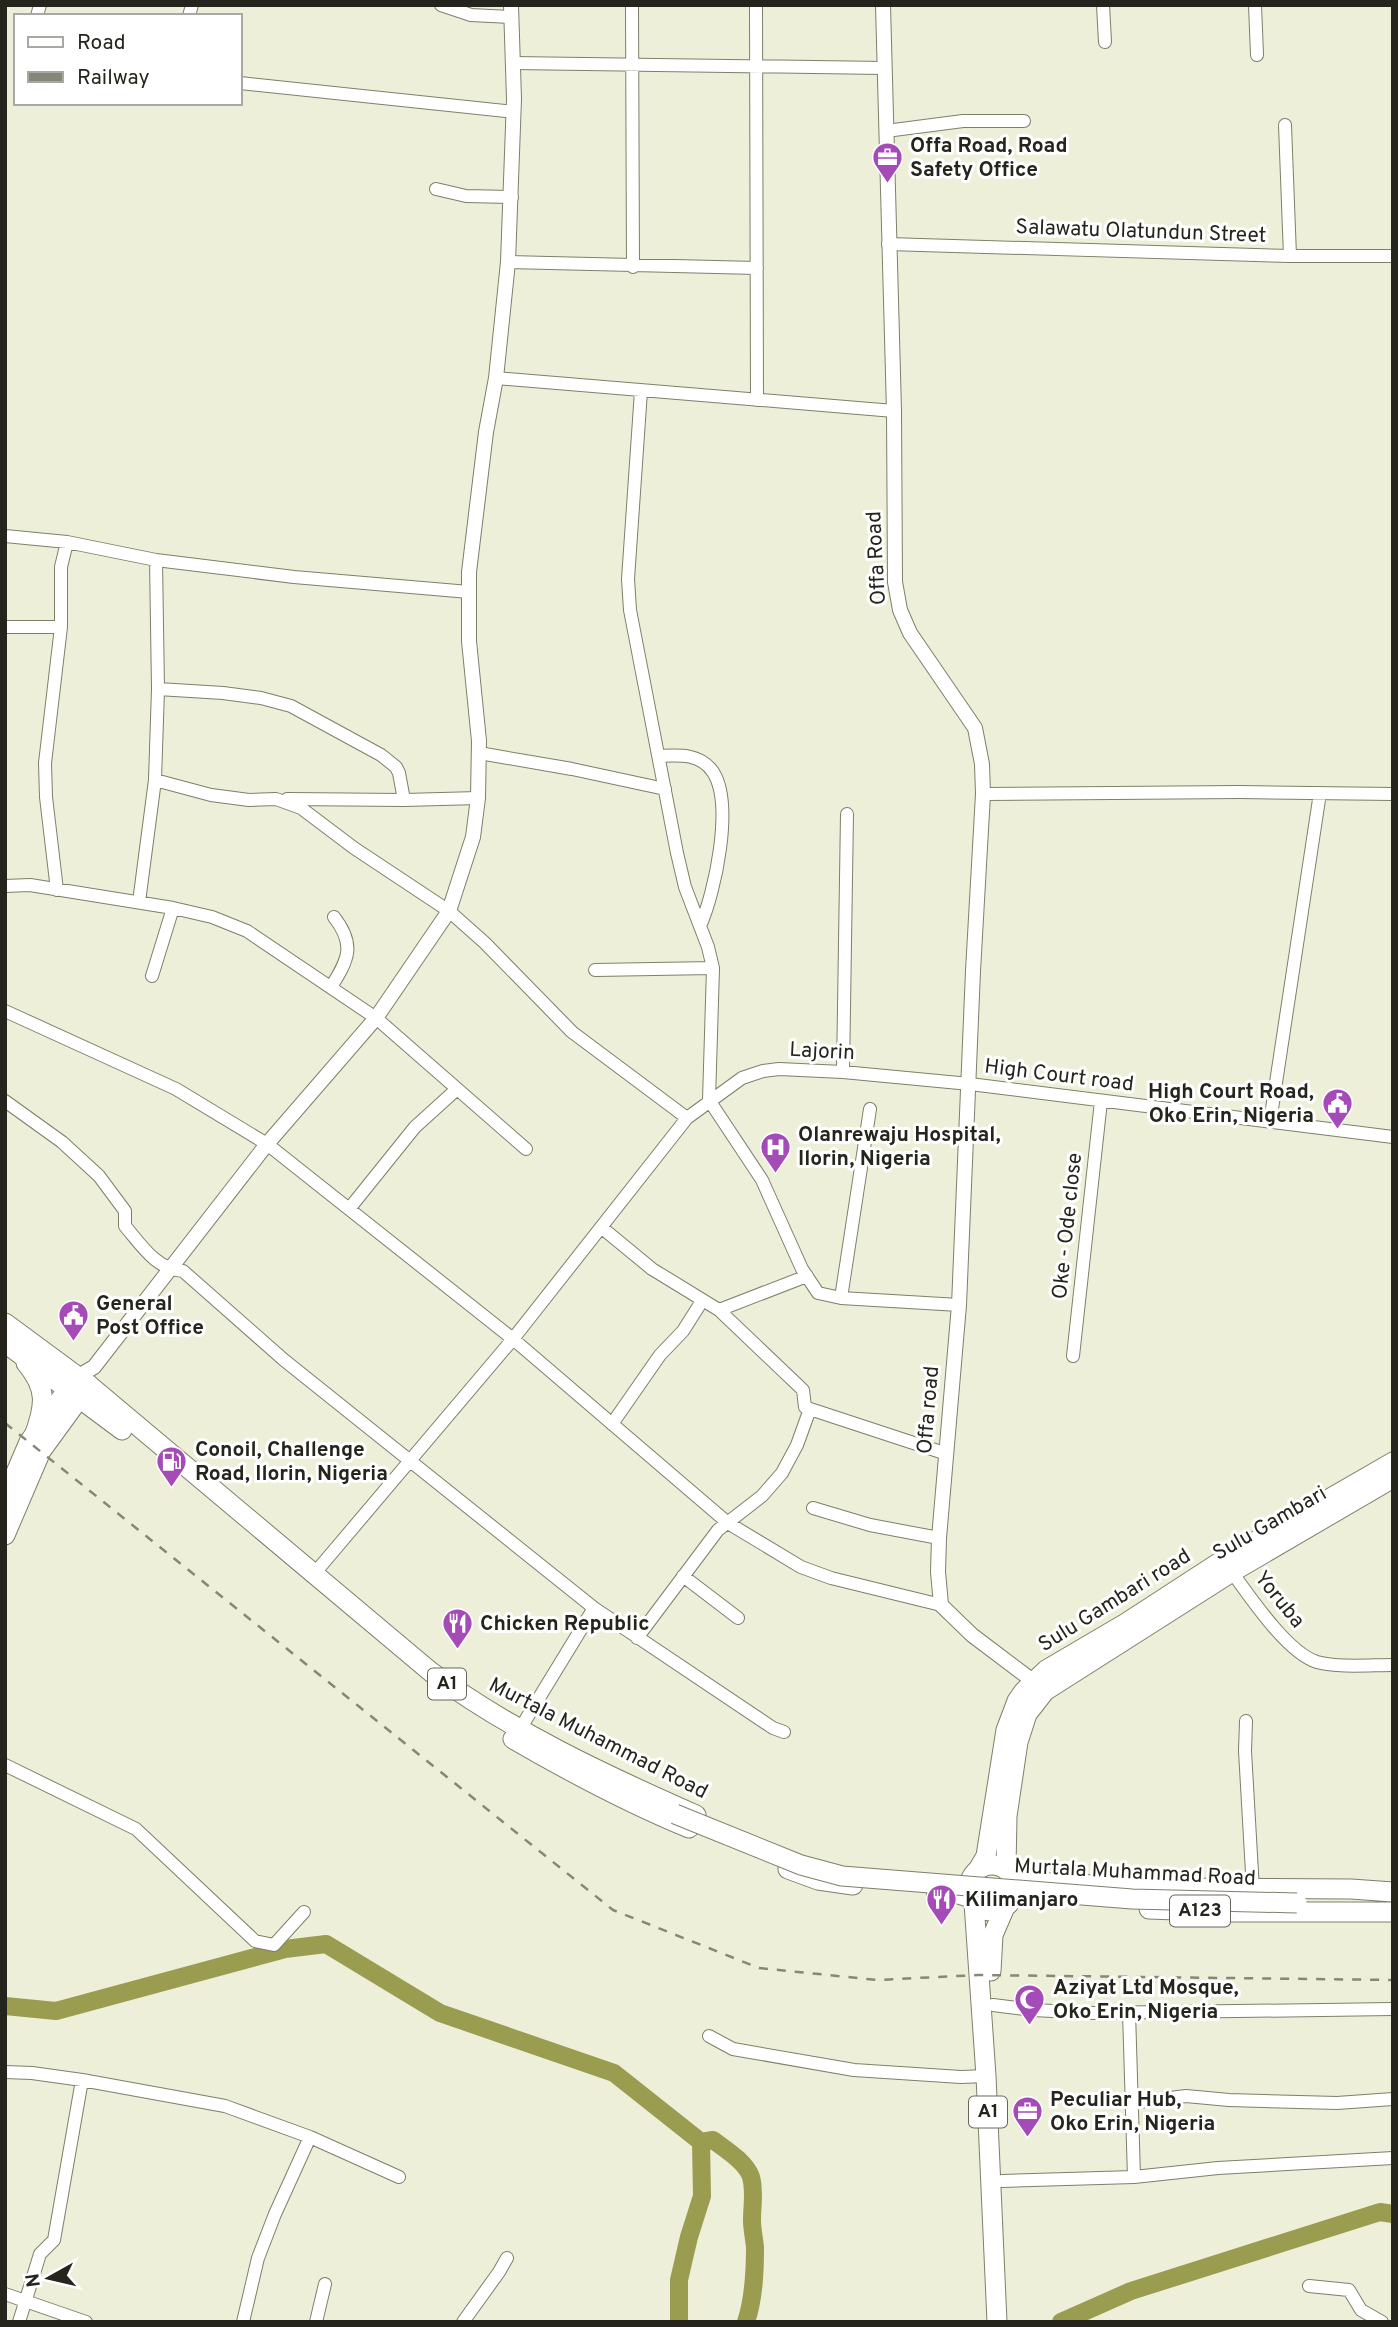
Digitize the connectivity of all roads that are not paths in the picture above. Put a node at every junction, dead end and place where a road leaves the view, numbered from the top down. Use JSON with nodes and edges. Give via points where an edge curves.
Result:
{"nodes":[{"id":1,"x":441,"y":5,"type":"edge"},
{"id":2,"x":632,"y":5,"type":"edge"},
{"id":3,"x":756,"y":5,"type":"edge"},
{"id":4,"x":883,"y":5,"type":"edge"},
{"id":5,"x":1103,"y":5,"type":"edge"},
{"id":6,"x":1255,"y":5,"type":"edge"},
{"id":7,"x":511,"y":11,"type":"edge"},
{"id":8,"x":1105,"y":42,"type":"dead end"},
{"id":9,"x":1257,"y":55,"type":"dead end"},
{"id":10,"x":513,"y":63,"type":"junction"},
{"id":11,"x":634,"y":64,"type":"junction"},
{"id":12,"x":756,"y":66,"type":"junction"},
{"id":13,"x":884,"y":68,"type":"junction"},
{"id":14,"x":242,"y":83,"type":"edge"},
{"id":15,"x":514,"y":112,"type":"junction"},
{"id":16,"x":1024,"y":121,"type":"dead end"},
{"id":17,"x":1285,"y":125,"type":"dead end"},
{"id":18,"x":886,"y":131,"type":"junction"},
{"id":19,"x":436,"y":189,"type":"dead end"},
{"id":20,"x":512,"y":197,"type":"junction"},
{"id":21,"x":888,"y":244,"type":"junction"},
{"id":22,"x":1290,"y":256,"type":"junction"},
{"id":23,"x":1393,"y":256,"type":"edge"},
{"id":24,"x":509,"y":262,"type":"junction"},
{"id":25,"x":634,"y":267,"type":"junction"},
{"id":26,"x":757,"y":268,"type":"junction"},
{"id":27,"x":496,"y":378,"type":"junction"},
{"id":28,"x":641,"y":391,"type":"junction"},
{"id":29,"x":757,"y":400,"type":"junction"},
{"id":30,"x":894,"y":411,"type":"junction"},
{"id":31,"x":5,"y":536,"type":"edge"},
{"id":32,"x":67,"y":542,"type":"junction"},
{"id":33,"x":156,"y":560,"type":"junction"},
{"id":34,"x":469,"y":592,"type":"junction"},
{"id":35,"x":5,"y":626,"type":"edge"},
{"id":36,"x":61,"y":627,"type":"junction"},
{"id":37,"x":158,"y":690,"type":"junction"},
{"id":38,"x":479,"y":753,"type":"junction"},
{"id":39,"x":659,"y":756,"type":"junction"},
{"id":40,"x":155,"y":780,"type":"junction"},
{"id":41,"x":665,"y":789,"type":"junction"},
{"id":42,"x":1320,"y":793,"type":"junction"},
{"id":43,"x":983,"y":794,"type":"junction"},
{"id":44,"x":1393,"y":794,"type":"edge"},
{"id":45,"x":478,"y":798,"type":"junction"},
{"id":46,"x":276,"y":799,"type":"junction"},
{"id":47,"x":404,"y":800,"type":"junction"},
{"id":48,"x":847,"y":814,"type":"dead end"},
{"id":49,"x":5,"y":887,"type":"edge"},
{"id":50,"x":57,"y":890,"type":"junction"},
{"id":51,"x":139,"y":902,"type":"junction"},
{"id":52,"x":173,"y":908,"type":"junction"},
{"id":53,"x":449,"y":911,"type":"junction"},
{"id":54,"x":334,"y":917,"type":"dead end"},
{"id":55,"x":700,"y":926,"type":"junction"},
{"id":56,"x":713,"y":968,"type":"junction"},
{"id":57,"x":595,"y":970,"type":"dead end"},
{"id":58,"x":152,"y":976,"type":"dead end"},
{"id":59,"x":331,"y":987,"type":"junction"},
{"id":60,"x":5,"y":1011,"type":"edge"},
{"id":61,"x":376,"y":1018,"type":"junction"},
{"id":62,"x":844,"y":1072,"type":"junction"},
{"id":63,"x":970,"y":1084,"type":"junction"},
{"id":64,"x":457,"y":1089,"type":"junction"},
{"id":65,"x":709,"y":1100,"type":"junction"},
{"id":66,"x":5,"y":1101,"type":"edge"},
{"id":67,"x":1101,"y":1101,"type":"junction"},
{"id":68,"x":870,"y":1109,"type":"dead end"},
{"id":69,"x":687,"y":1118,"type":"junction"},
{"id":70,"x":1270,"y":1122,"type":"junction"},
{"id":71,"x":1393,"y":1137,"type":"edge"},
{"id":72,"x":267,"y":1144,"type":"junction"},
{"id":73,"x":526,"y":1149,"type":"dead end"},
{"id":74,"x":349,"y":1209,"type":"junction"},
{"id":75,"x":601,"y":1227,"type":"junction"},
{"id":76,"x":169,"y":1270,"type":"junction"},
{"id":77,"x":807,"y":1276,"type":"junction"},
{"id":78,"x":841,"y":1298,"type":"junction"},
{"id":79,"x":702,"y":1301,"type":"junction"},
{"id":80,"x":960,"y":1305,"type":"junction"},
{"id":81,"x":719,"y":1310,"type":"junction"},
{"id":82,"x":5,"y":1323,"type":"edge"},
{"id":83,"x":513,"y":1339,"type":"junction"},
{"id":84,"x":8,"y":1345,"type":"edge"},
{"id":85,"x":1073,"y":1356,"type":"dead end"},
{"id":86,"x":82,"y":1383,"type":"junction"},
{"id":87,"x":810,"y":1409,"type":"junction"},
{"id":88,"x":612,"y":1424,"type":"junction"},
{"id":89,"x":34,"y":1436,"type":"junction"},
{"id":90,"x":947,"y":1454,"type":"junction"},
{"id":91,"x":410,"y":1460,"type":"junction"},
{"id":92,"x":1393,"y":1462,"type":"edge"},
{"id":93,"x":1393,"y":1478,"type":"edge"},
{"id":94,"x":7,"y":1489,"type":"edge"},
{"id":95,"x":813,"y":1508,"type":"dead end"},
{"id":96,"x":728,"y":1523,"type":"junction"},
{"id":97,"x":5,"y":1535,"type":"edge"},
{"id":98,"x":939,"y":1538,"type":"junction"},
{"id":99,"x":1227,"y":1566,"type":"junction"},
{"id":100,"x":314,"y":1574,"type":"junction"},
{"id":101,"x":683,"y":1576,"type":"junction"},
{"id":102,"x":942,"y":1605,"type":"junction"},
{"id":103,"x":594,"y":1608,"type":"junction"},
{"id":104,"x":738,"y":1618,"type":"dead end"},
{"id":105,"x":637,"y":1638,"type":"junction"},
{"id":106,"x":1393,"y":1665,"type":"edge"},
{"id":107,"x":1039,"y":1686,"type":"junction"},
{"id":108,"x":1246,"y":1721,"type":"dead end"},
{"id":109,"x":520,"y":1729,"type":"junction"},
{"id":110,"x":784,"y":1732,"type":"dead end"},
{"id":111,"x":563,"y":1760,"type":"junction"},
{"id":112,"x":5,"y":1765,"type":"edge"},
{"id":113,"x":1008,"y":1870,"type":"junction"},
{"id":114,"x":975,"y":1872,"type":"junction"},
{"id":115,"x":1253,"y":1890,"type":"junction"},
{"id":116,"x":1393,"y":1892,"type":"edge"},
{"id":117,"x":973,"y":1900,"type":"junction"},
{"id":118,"x":1297,"y":1900,"type":"junction"},
{"id":119,"x":1007,"y":1905,"type":"junction"},
{"id":120,"x":304,"y":1912,"type":"dead end"},
{"id":121,"x":1393,"y":1912,"type":"edge"},
{"id":122,"x":993,"y":2005,"type":"junction"},
{"id":123,"x":1393,"y":2009,"type":"edge"},
{"id":124,"x":1129,"y":2012,"type":"junction"},
{"id":125,"x":709,"y":2036,"type":"dead end"},
{"id":126,"x":5,"y":2072,"type":"edge"},
{"id":127,"x":986,"y":2076,"type":"junction"},
{"id":128,"x":82,"y":2080,"type":"junction"},
{"id":129,"x":1393,"y":2099,"type":"edge"},
{"id":130,"x":1131,"y":2103,"type":"junction"},
{"id":131,"x":310,"y":2137,"type":"junction"},
{"id":132,"x":1393,"y":2158,"type":"edge"},
{"id":133,"x":400,"y":2177,"type":"dead end"},
{"id":134,"x":1134,"y":2177,"type":"junction"},
{"id":135,"x":1002,"y":2181,"type":"junction"},
{"id":136,"x":507,"y":2258,"type":"dead end"},
{"id":137,"x":325,"y":2284,"type":"dead end"},
{"id":138,"x":1309,"y":2286,"type":"dead end"},
{"id":139,"x":5,"y":2294,"type":"edge"},
{"id":140,"x":26,"y":2302,"type":"junction"},
{"id":141,"x":71,"y":2319,"type":"edge"},
{"id":142,"x":19,"y":2322,"type":"edge"},
{"id":143,"x":86,"y":2322,"type":"edge"},
{"id":144,"x":243,"y":2322,"type":"edge"},
{"id":145,"x":316,"y":2322,"type":"edge"},
{"id":146,"x":463,"y":2322,"type":"edge"},
{"id":147,"x":997,"y":2322,"type":"edge"},
{"id":148,"x":1008,"y":2322,"type":"edge"},
{"id":149,"x":1382,"y":2322,"type":"edge"}],
"edges":[{"from":1,"to":7,"type":"street","via":[[471,15]]},
{"from":2,"to":11,"type":"street"},
{"from":3,"to":12,"type":"street"},
{"from":4,"to":13,"type":"street","name":"Offa Road"},
{"from":5,"to":8,"type":"street"},
{"from":6,"to":9,"type":"street"},
{"from":7,"to":10,"type":"street"},
{"from":10,"to":11,"type":"street"},
{"from":10,"to":15,"type":"street"},
{"from":11,"to":12,"type":"street"},
{"from":11,"to":25,"type":"street"},
{"from":12,"to":13,"type":"street"},
{"from":12,"to":26,"type":"street"},
{"from":13,"to":18,"type":"street","name":"Offa Road"},
{"from":14,"to":15,"type":"street"},
{"from":15,"to":20,"type":"street"},
{"from":16,"to":18,"type":"street","via":[[963,121]]},
{"from":17,"to":22,"type":"street"},
{"from":18,"to":21,"type":"street","name":"Offa Road"},
{"from":19,"to":20,"type":"street","via":[[466,196]]},
{"from":20,"to":24,"type":"street"},
{"from":21,"to":22,"type":"street","name":"Salawatu Olatundun Street"},
{"from":21,"to":30,"type":"street","name":"Offa Road"},
{"from":22,"to":23,"type":"street","name":"Salawatu Olatundun Street"},
{"from":24,"to":25,"type":"street"},
{"from":24,"to":27,"type":"street"},
{"from":25,"to":26,"type":"street"},
{"from":26,"to":29,"type":"street"},
{"from":27,"to":28,"type":"street"},
{"from":27,"to":34,"type":"street"},
{"from":28,"to":29,"type":"street"},
{"from":28,"to":39,"type":"street","via":[[628,579]]},
{"from":29,"to":30,"type":"street"},
{"from":30,"to":43,"type":"street","name":"Offa Road","via":[[895,582],[900,610],[910,634],[975,728]]},
{"from":31,"to":32,"type":"street"},
{"from":32,"to":33,"type":"street"},
{"from":32,"to":36,"type":"street","via":[[61,567]]},
{"from":33,"to":34,"type":"street"},
{"from":33,"to":37,"type":"street"},
{"from":34,"to":38,"type":"street"},
{"from":35,"to":36,"type":"street"},
{"from":36,"to":50,"type":"street","via":[[45,763]]},
{"from":37,"to":40,"type":"street"},
{"from":37,"to":47,"type":"street","via":[[223,693],[291,706],[396,767]]},
{"from":38,"to":41,"type":"street"},
{"from":38,"to":45,"type":"street"},
{"from":39,"to":41,"type":"street"},
{"from":39,"to":55,"type":"street","via":[[682,754],[704,763],[714,773],[721,802],[716,878]]},
{"from":40,"to":46,"type":"street","via":[[211,795]]},
{"from":40,"to":51,"type":"street"},
{"from":41,"to":55,"type":"street","via":[[685,887]]},
{"from":42,"to":43,"type":"street"},
{"from":42,"to":44,"type":"street"},
{"from":42,"to":70,"type":"street"},
{"from":43,"to":63,"type":"street","name":"Offa Road"},
{"from":45,"to":47,"type":"street"},
{"from":45,"to":53,"type":"street","via":[[473,836]]},
{"from":46,"to":47,"type":"street"},
{"from":46,"to":53,"type":"street","via":[[302,808]]},
{"from":48,"to":62,"type":"street"},
{"from":49,"to":50,"type":"street"},
{"from":50,"to":51,"type":"street"},
{"from":51,"to":52,"type":"street"},
{"from":52,"to":58,"type":"street"},
{"from":52,"to":59,"type":"street","via":[[212,916],[247,931]]},
{"from":53,"to":61,"type":"street"},
{"from":53,"to":69,"type":"street","via":[[572,1032]]},
{"from":54,"to":59,"type":"street","via":[[344,930],[348,954]]},
{"from":55,"to":56,"type":"street"},
{"from":56,"to":57,"type":"street"},
{"from":56,"to":65,"type":"street"},
{"from":59,"to":61,"type":"street"},
{"from":60,"to":72,"type":"street","via":[[176,1089]]},
{"from":61,"to":64,"type":"street"},
{"from":61,"to":72,"type":"street"},
{"from":62,"to":63,"type":"street","name":"Lajorin"},
{"from":62,"to":65,"type":"street","name":"Lajorin","via":[[763,1071]]},
{"from":63,"to":67,"type":"street","name":"High Court road"},
{"from":63,"to":80,"type":"street","name":"Offa road"},
{"from":64,"to":73,"type":"street"},
{"from":64,"to":74,"type":"street","via":[[415,1127]]},
{"from":65,"to":69,"type":"street","name":"Lajorin"},
{"from":65,"to":77,"type":"street","via":[[762,1180]]},
{"from":66,"to":76,"type":"street","via":[[62,1142],[99,1176],[125,1210],[125,1226]]},
{"from":67,"to":70,"type":"street","name":"High Court road"},
{"from":67,"to":85,"type":"street","name":"Oke - Ode close"},
{"from":68,"to":78,"type":"street"},
{"from":69,"to":75,"type":"street","name":"Lajorin"},
{"from":70,"to":71,"type":"street","name":"High Court road"},
{"from":72,"to":74,"type":"street"},
{"from":72,"to":76,"type":"street"},
{"from":74,"to":83,"type":"street"},
{"from":75,"to":79,"type":"street","via":[[644,1263]]},
{"from":75,"to":83,"type":"street","name":"Lajorin"},
{"from":76,"to":86,"type":"street"},
{"from":76,"to":91,"type":"street","via":[[183,1271],[284,1360]]},
{"from":77,"to":78,"type":"street","via":[[818,1293]]},
{"from":77,"to":81,"type":"street"},
{"from":78,"to":80,"type":"street"},
{"from":79,"to":81,"type":"street"},
{"from":79,"to":88,"type":"street"},
{"from":80,"to":90,"type":"street","name":"Offa road"},
{"from":81,"to":87,"type":"street","via":[[803,1390],[805,1407]]},
{"from":82,"to":86,"type":"main road","name":"Murtala Muhammad Road","number":"A1"},
{"from":83,"to":88,"type":"street"},
{"from":83,"to":91,"type":"street","name":"Lajorin"},
{"from":84,"to":86,"type":"main road","name":"Murtala Muhammad Road","number":"A1"},
{"from":84,"to":89,"type":"main road","via":[[35,1373],[43,1392]]},
{"from":86,"to":89,"type":"main road"},
{"from":86,"to":97,"type":"main road","via":[[41,1451]]},
{"from":86,"to":100,"type":"main road","name":"Murtala Muhammad Road","number":"A1"},
{"from":86,"to":111,"type":"main road","name":"Murtala Muhammad Road","number":"A1","via":[[431,1688],[485,1723]]},
{"from":87,"to":90,"type":"street"},
{"from":87,"to":96,"type":"street","via":[[782,1473]]},
{"from":88,"to":96,"type":"street"},
{"from":89,"to":94,"type":"main road"},
{"from":90,"to":98,"type":"street","name":"Offa road"},
{"from":91,"to":100,"type":"street","name":"Lajorin"},
{"from":91,"to":103,"type":"street"},
{"from":92,"to":99,"type":"main road","name":"Sulu Gambari road"},
{"from":93,"to":99,"type":"main road","name":"Sulu Gambari"},
{"from":95,"to":98,"type":"street"},
{"from":96,"to":101,"type":"street"},
{"from":96,"to":102,"type":"street","via":[[801,1567]]},
{"from":98,"to":102,"type":"street","name":"Offa road"},
{"from":99,"to":106,"type":"street","name":"Yoruba","via":[[1289,1645],[1304,1656],[1317,1662]]},
{"from":99,"to":107,"type":"main road","name":"Sulu Gambari road","via":[[1046,1670]]},
{"from":100,"to":109,"type":"main road","name":"Murtala Muhammad Road","number":"A1","via":[[461,1695]]},
{"from":101,"to":104,"type":"street"},
{"from":101,"to":105,"type":"street"},
{"from":102,"to":107,"type":"street","via":[[972,1635]]},
{"from":103,"to":105,"type":"street"},
{"from":103,"to":109,"type":"street"},
{"from":105,"to":110,"type":"street"},
{"from":107,"to":113,"type":"main road","via":[[1018,1742],[1007,1816]]},
{"from":107,"to":114,"type":"main road","name":"Sulu Gambari road","via":[[1024,1690],[1010,1714],[986,1856]]},
{"from":108,"to":115,"type":"street"},
{"from":109,"to":111,"type":"main road","name":"Murtala Muhammad Road","number":"A1"},
{"from":111,"to":114,"type":"main road","name":"Murtala Muhammad Road","number":"A1","via":[[826,1869],[951,1881]]},
{"from":111,"to":117,"type":"main road","name":"Murtala Muhammad Road","number":"A1","via":[[652,1812],[818,1880],[952,1892]]},
{"from":111,"to":118,"type":"main road","name":"Murtala Muhammad Road","number":"A123","bridge":true,"via":[[676,1811],[822,1866],[1133,1893]]},
{"from":112,"to":120,"type":"street","via":[[136,1829],[255,1941],[274,1945]]},
{"from":113,"to":114,"type":"main road","number":"A1","via":[[990,1864]]},
{"from":113,"to":115,"type":"main road","name":"Murtala Muhammad Road","number":"A123","via":[[1033,1882]]},
{"from":113,"to":119,"type":"main road","number":"A1","via":[[1016,1888]]},
{"from":114,"to":117,"type":"main road","number":"A1","via":[[969,1887]]},
{"from":115,"to":116,"type":"main road","name":"Murtala Muhammad Road","number":"A123"},
{"from":116,"to":118,"type":"main road","name":"Murtala Muhammad Road","number":"A123"},
{"from":117,"to":119,"type":"main road","number":"A1","via":[[989,1911]]},
{"from":117,"to":127,"type":"main road","number":"A1"},
{"from":118,"to":121,"type":"main road","name":"Murtala Muhammad Road","number":"A123"},
{"from":119,"to":121,"type":"main road","name":"Murtala Muhammad Road","number":"A123","via":[[1026,1898],[1231,1912]]},
{"from":119,"to":122,"type":"main road","number":"A1","via":[[993,1934]]},
{"from":122,"to":124,"type":"street","via":[[1057,2012]]},
{"from":122,"to":135,"type":"main road","number":"A1"},
{"from":123,"to":124,"type":"street"},
{"from":124,"to":130,"type":"street"},
{"from":125,"to":127,"type":"street","via":[[733,2049],[854,2070]]},
{"from":126,"to":128,"type":"street"},
{"from":127,"to":147,"type":"main road","number":"A1"},
{"from":128,"to":131,"type":"street","via":[[225,2106]]},
{"from":128,"to":140,"type":"street","via":[[54,2240],[40,2254]]},
{"from":129,"to":130,"type":"street","via":[[1323,2102],[1186,2096]]},
{"from":130,"to":134,"type":"street"},
{"from":131,"to":133,"type":"street"},
{"from":131,"to":144,"type":"street","via":[[258,2258]]},
{"from":132,"to":134,"type":"street"},
{"from":134,"to":135,"type":"street"},
{"from":135,"to":148,"type":"main road","number":"A1"},
{"from":136,"to":146,"type":"street"},
{"from":137,"to":145,"type":"street"},
{"from":138,"to":149,"type":"street","via":[[1349,2290],[1361,2310]]},
{"from":139,"to":140,"type":"street"},
{"from":140,"to":141,"type":"street"},
{"from":140,"to":142,"type":"street"},
{"from":141,"to":143,"type":"street"}]}
